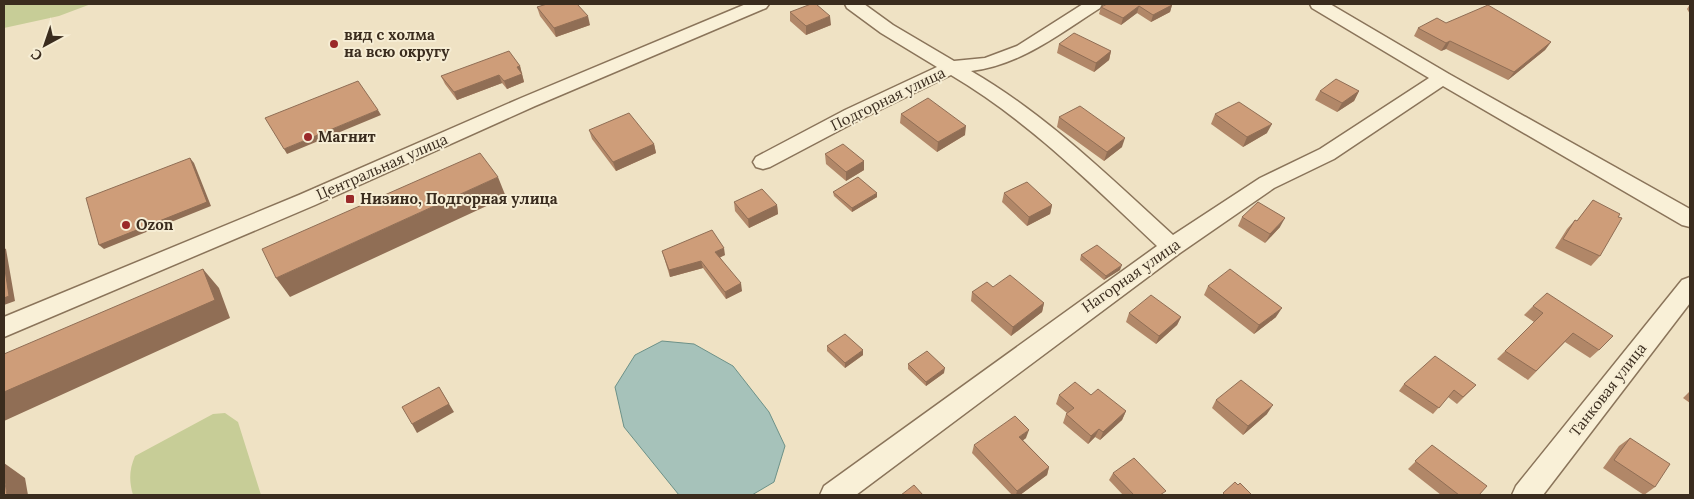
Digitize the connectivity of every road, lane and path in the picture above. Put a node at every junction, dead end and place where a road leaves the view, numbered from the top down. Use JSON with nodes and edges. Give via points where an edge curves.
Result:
{"nodes":[{"id":1,"x":760,"y":4,"type":"edge"},
{"id":2,"x":853,"y":4,"type":"edge"},
{"id":3,"x":1094,"y":4,"type":"edge"},
{"id":4,"x":1318,"y":4,"type":"edge"},
{"id":5,"x":953,"y":67,"type":"junction"},
{"id":6,"x":1442,"y":78,"type":"junction"},
{"id":7,"x":763,"y":162,"type":"dead end"},
{"id":8,"x":1690,"y":219,"type":"edge"},
{"id":9,"x":1172,"y":246,"type":"junction"},
{"id":10,"x":1690,"y":286,"type":"edge"},
{"id":11,"x":4,"y":327,"type":"edge"},
{"id":12,"x":834,"y":495,"type":"edge"},
{"id":13,"x":1526,"y":495,"type":"edge"}],
"edges":[{"from":1,"to":11,"type":"street","name":"Центральная улица"},
{"from":2,"to":5,"type":"street"},
{"from":3,"to":5,"type":"street","name":"Подгорная улица","via":[[1023,50],[988,63]]},
{"from":4,"to":6,"type":"street"},
{"from":5,"to":7,"type":"street","name":"Подгорная улица"},
{"from":5,"to":9,"type":"street","via":[[1052,137]]},
{"from":6,"to":8,"type":"street"},
{"from":6,"to":9,"type":"street","name":"Нагорная улица","via":[[1326,154],[1267,182]]},
{"from":9,"to":12,"type":"street","name":"Нагорная улица"},
{"from":10,"to":13,"type":"street","name":"Танковая улица"}]}
